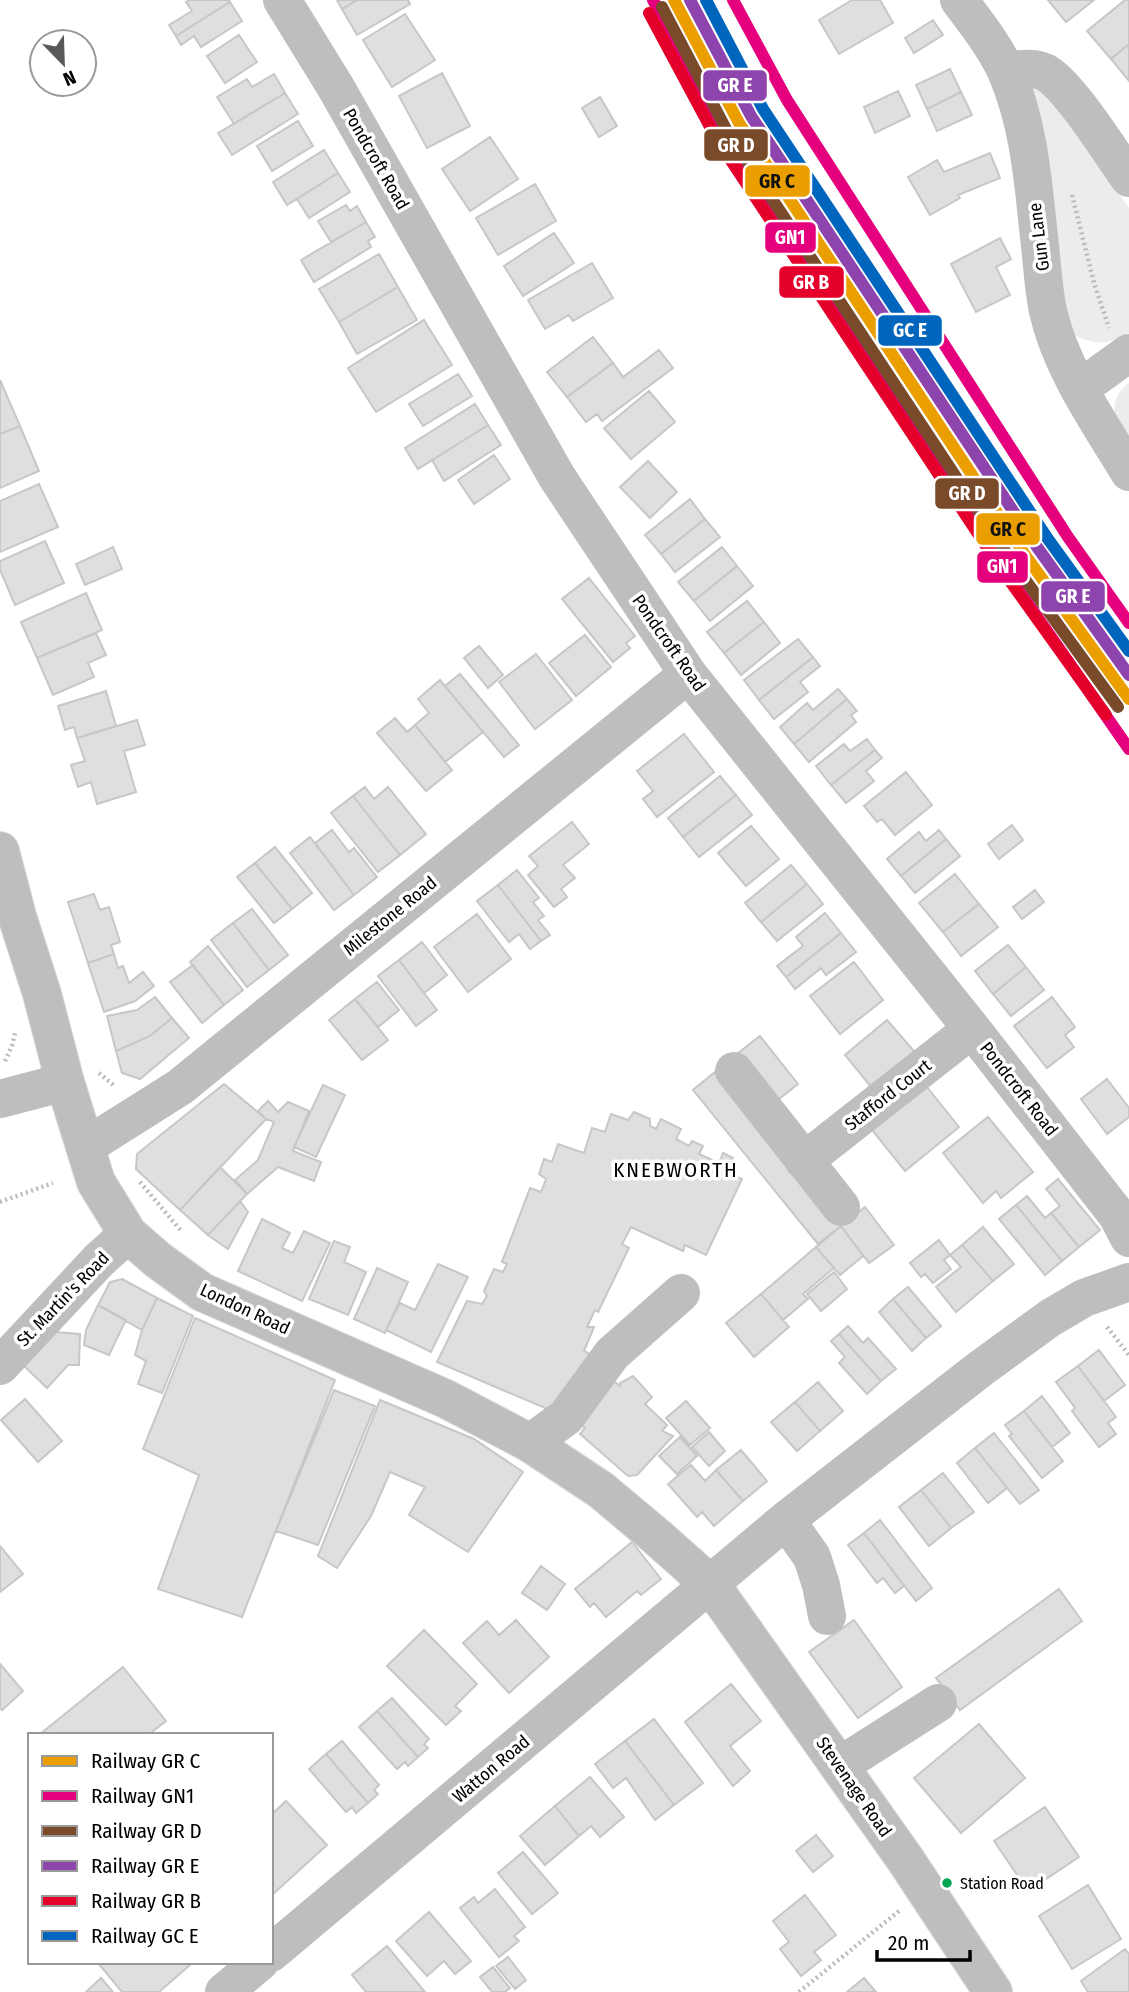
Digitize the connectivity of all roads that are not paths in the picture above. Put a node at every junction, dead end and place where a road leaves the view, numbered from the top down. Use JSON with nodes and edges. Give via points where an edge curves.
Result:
{"nodes":[{"id":1,"x":282,"y":0,"type":"edge"},
{"id":2,"x":960,"y":0,"type":"edge"},
{"id":3,"x":1006,"y":71,"type":"junction"},
{"id":4,"x":1129,"y":178,"type":"edge"},
{"id":5,"x":1124,"y":356,"type":"edge"},
{"id":6,"x":1079,"y":389,"type":"junction"},
{"id":7,"x":1129,"y":472,"type":"edge"},
{"id":8,"x":688,"y":674,"type":"junction"},
{"id":9,"x":0,"y":852,"type":"edge"},
{"id":10,"x":972,"y":1029,"type":"junction"},
{"id":11,"x":734,"y":1071,"type":"dead end"},
{"id":12,"x":65,"y":1082,"type":"junction"},
{"id":13,"x":0,"y":1099,"type":"edge"},
{"id":14,"x":85,"y":1147,"type":"junction"},
{"id":15,"x":804,"y":1161,"type":"junction"},
{"id":16,"x":841,"y":1207,"type":"dead end"},
{"id":17,"x":128,"y":1234,"type":"junction"},
{"id":18,"x":1129,"y":1238,"type":"edge"},
{"id":19,"x":1129,"y":1282,"type":"edge"},
{"id":20,"x":681,"y":1293,"type":"dead end"},
{"id":21,"x":0,"y":1366,"type":"edge"},
{"id":22,"x":530,"y":1443,"type":"junction"},
{"id":23,"x":786,"y":1520,"type":"junction"},
{"id":24,"x":711,"y":1585,"type":"junction"},
{"id":25,"x":827,"y":1616,"type":"dead end"},
{"id":26,"x":938,"y":1703,"type":"dead end"},
{"id":27,"x":839,"y":1766,"type":"junction"},
{"id":28,"x":273,"y":1951,"type":"edge"},
{"id":29,"x":258,"y":1964,"type":"edge"},
{"id":30,"x":224,"y":1992,"type":"edge"},
{"id":31,"x":993,"y":1992,"type":"edge"}],
"edges":[{"from":1,"to":8,"type":"street","name":"Pondcroft Road","via":[[557,477]]},
{"from":2,"to":3,"type":"street","name":"Gun Lane"},
{"from":3,"to":4,"type":"street","via":[[1027,68],[1048,74]]},
{"from":3,"to":6,"type":"street","name":"Gun Lane","via":[[1029,148],[1048,311]]},
{"from":5,"to":6,"type":"street"},
{"from":6,"to":7,"type":"street","name":"Gun Lane"},
{"from":8,"to":10,"type":"street","name":"Pondcroft Road"},
{"from":8,"to":14,"type":"street","name":"Milestone Road","via":[[180,1087]]},
{"from":9,"to":12,"type":"street","name":"London Road"},
{"from":10,"to":15,"type":"street","name":"Stafford Court"},
{"from":10,"to":18,"type":"street","name":"Pondcroft Road","via":[[1117,1215]]},
{"from":11,"to":15,"type":"street"},
{"from":12,"to":13,"type":"street"},
{"from":12,"to":14,"type":"street","name":"London Road"},
{"from":14,"to":17,"type":"street","name":"London Road","via":[[96,1182]]},
{"from":15,"to":16,"type":"street"},
{"from":17,"to":21,"type":"street","name":"St. Martin's Road"},
{"from":17,"to":22,"type":"street","name":"London Road","via":[[202,1292],[446,1399]]},
{"from":19,"to":23,"type":"street","via":[[1084,1298],[1050,1318]]},
{"from":20,"to":22,"type":"street","via":[[612,1354],[566,1417]]},
{"from":22,"to":24,"type":"street","name":"London Road","via":[[601,1490]]},
{"from":23,"to":24,"type":"street"},
{"from":23,"to":25,"type":"street","via":[[812,1558]]},
{"from":24,"to":27,"type":"street","name":"Stevenage Road"},
{"from":24,"to":28,"type":"street","name":"Watton Road"},
{"from":26,"to":27,"type":"street"},
{"from":27,"to":31,"type":"street","name":"Stevenage Road"},
{"from":29,"to":30,"type":"street"}]}
